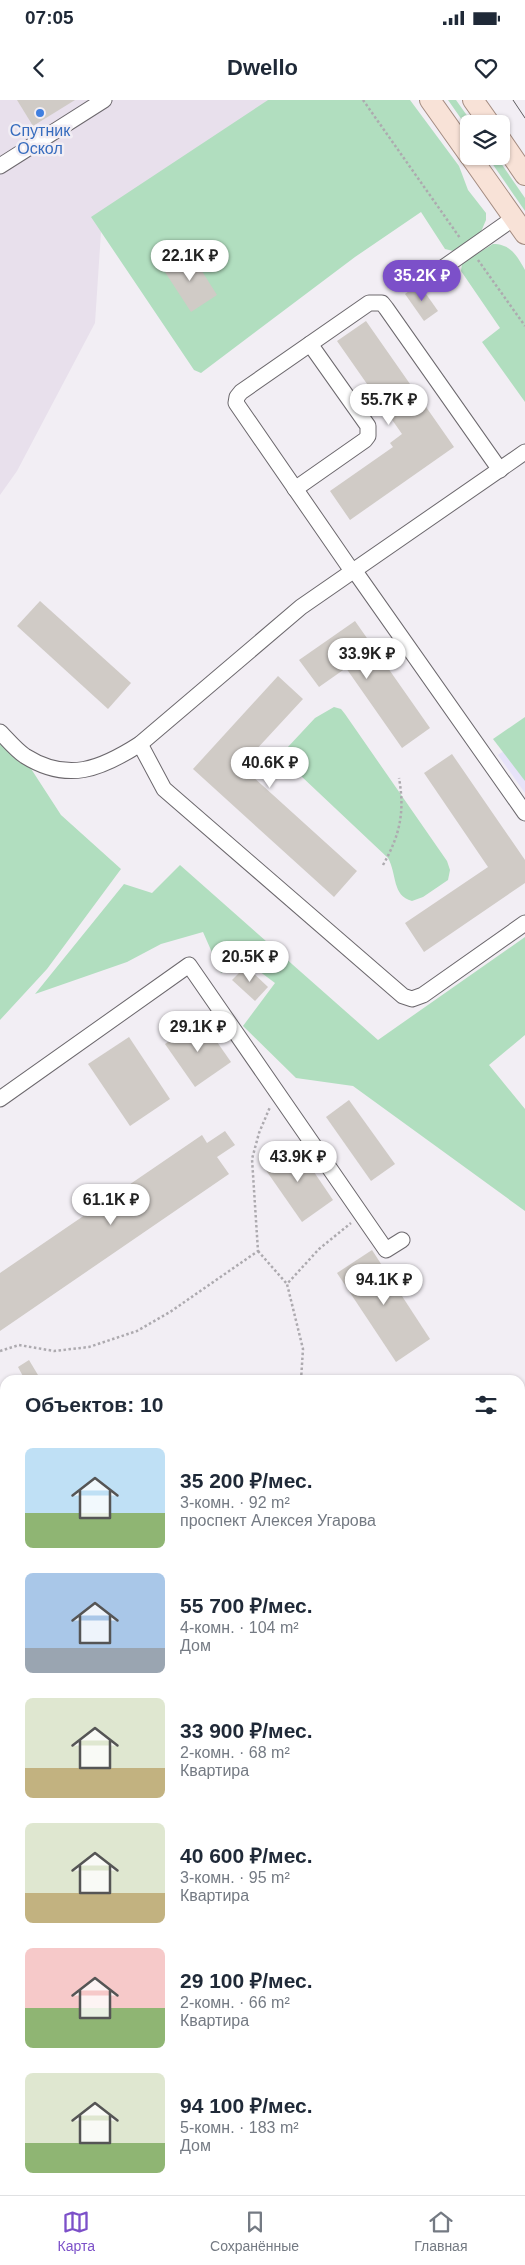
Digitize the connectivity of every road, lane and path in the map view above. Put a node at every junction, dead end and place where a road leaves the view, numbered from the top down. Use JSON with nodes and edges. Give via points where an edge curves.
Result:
{"nodes":[{"id":1,"x":104,"y":100,"type":"edge"},
{"id":2,"x":363,"y":100,"type":"edge"},
{"id":3,"x":430,"y":100,"type":"edge"},
{"id":4,"x":473,"y":100,"type":"edge"},
{"id":5,"x":484,"y":115,"type":"edge"},
{"id":6,"x":460,"y":143,"type":"edge"},
{"id":7,"x":510,"y":153,"type":"edge"},
{"id":8,"x":475,"y":165,"type":"edge"},
{"id":9,"x":0,"y":166,"type":"edge"},
{"id":10,"x":525,"y":175,"type":"edge"},
{"id":11,"x":519,"y":226,"type":"edge"},
{"id":12,"x":469,"y":249,"type":"junction"},
{"id":13,"x":437,"y":272,"type":"dead end"},
{"id":14,"x":525,"y":326,"type":"edge"},
{"id":15,"x":310,"y":344,"type":"junction"},
{"id":16,"x":525,"y":452,"type":"edge"},
{"id":17,"x":500,"y":470,"type":"junction"},
{"id":18,"x":295,"y":489,"type":"junction"},
{"id":19,"x":353,"y":571,"type":"junction"},
{"id":20,"x":0,"y":732,"type":"edge"},
{"id":21,"x":140,"y":744,"type":"junction"},
{"id":22,"x":399,"y":778,"type":"dead end"},
{"id":23,"x":525,"y":813,"type":"edge"},
{"id":24,"x":383,"y":864,"type":"dead end"},
{"id":25,"x":525,"y":924,"type":"edge"},
{"id":26,"x":276,"y":1091,"type":"junction"},
{"id":27,"x":0,"y":1099,"type":"edge"},
{"id":28,"x":362,"y":1214,"type":"junction"},
{"id":29,"x":402,"y":1240,"type":"dead end"},
{"id":30,"x":258,"y":1251,"type":"junction"},
{"id":31,"x":287,"y":1284,"type":"junction"},
{"id":32,"x":0,"y":1351,"type":"edge"},
{"id":33,"x":301,"y":1375,"type":"edge"}],
"edges":[{"from":1,"to":9,"type":"lane"},
{"from":2,"to":12,"type":"path"},
{"from":3,"to":6,"type":"main road"},
{"from":4,"to":5,"type":"main road"},
{"from":7,"to":10,"type":"main road"},
{"from":8,"to":11,"type":"main road"},
{"from":11,"to":12,"type":"lane"},
{"from":12,"to":13,"type":"lane"},
{"from":12,"to":14,"type":"path"},
{"from":15,"to":17,"type":"lane","via":[[369,303],[382,303]]},
{"from":15,"to":18,"type":"lane","via":[[241,392],[236,403]]},
{"from":15,"to":18,"type":"lane","via":[[368,426],[369,432],[365,440]]},
{"from":16,"to":17,"type":"lane"},
{"from":17,"to":19,"type":"lane"},
{"from":18,"to":19,"type":"lane"},
{"from":19,"to":21,"type":"lane","via":[[259,641]]},
{"from":19,"to":23,"type":"lane"},
{"from":20,"to":21,"type":"lane","via":[[24,756],[50,768],[77,771],[100,767]]},
{"from":21,"to":25,"type":"lane","via":[[164,789],[403,996],[412,999],[423,995]]},
{"from":22,"to":24,"type":"path","via":[[403,805],[401,825]]},
{"from":26,"to":27,"type":"lane","via":[[189,965]]},
{"from":26,"to":28,"type":"lane"},
{"from":26,"to":30,"type":"path","via":[[252,1159]]},
{"from":28,"to":29,"type":"lane","via":[[386,1250]]},
{"from":28,"to":31,"type":"path","via":[[319,1249]]},
{"from":30,"to":31,"type":"path"},
{"from":30,"to":32,"type":"path","via":[[137,1331],[89,1347],[54,1351],[20,1345]]},
{"from":31,"to":33,"type":"path","via":[[303,1349]]}]}
